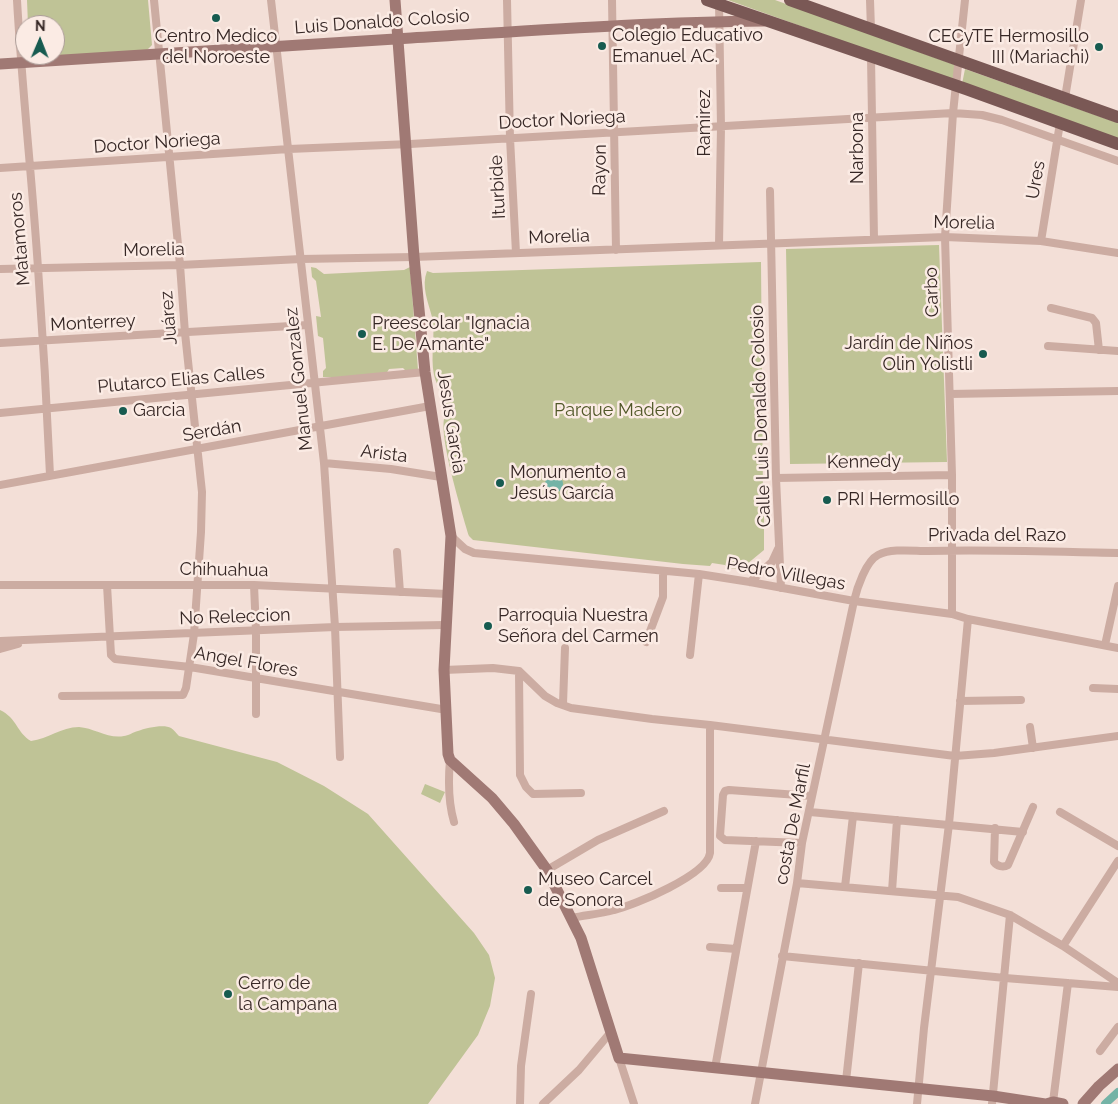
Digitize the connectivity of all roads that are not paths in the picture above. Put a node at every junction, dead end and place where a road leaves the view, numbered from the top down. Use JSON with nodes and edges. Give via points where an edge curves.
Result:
{"nodes":[{"id":1,"x":17,"y":0,"type":"edge"},
{"id":2,"x":154,"y":0,"type":"edge"},
{"id":3,"x":271,"y":0,"type":"edge"},
{"id":4,"x":395,"y":0,"type":"edge"},
{"id":5,"x":507,"y":0,"type":"edge"},
{"id":6,"x":612,"y":0,"type":"edge"},
{"id":7,"x":707,"y":0,"type":"edge"},
{"id":8,"x":790,"y":0,"type":"edge"},
{"id":9,"x":870,"y":0,"type":"edge"},
{"id":10,"x":965,"y":0,"type":"edge"},
{"id":11,"x":1080,"y":0,"type":"edge"},
{"id":12,"x":719,"y":2,"type":"edge"},
{"id":13,"x":18,"y":15,"type":"edge"},
{"id":14,"x":767,"y":21,"type":"junction"},
{"id":15,"x":720,"y":22,"type":"junction"},
{"id":16,"x":613,"y":27,"type":"junction"},
{"id":17,"x":871,"y":29,"type":"junction"},
{"id":18,"x":508,"y":32,"type":"junction"},
{"id":19,"x":398,"y":39,"type":"junction"},
{"id":20,"x":276,"y":46,"type":"junction"},
{"id":21,"x":158,"y":53,"type":"junction"},
{"id":22,"x":870,"y":56,"type":"junction"},
{"id":23,"x":65,"y":60,"type":"edge"},
{"id":24,"x":959,"y":60,"type":"junction"},
{"id":25,"x":15,"y":63,"type":"edge"},
{"id":26,"x":0,"y":64,"type":"edge"},
{"id":27,"x":20,"y":65,"type":"edge"},
{"id":28,"x":956,"y":86,"type":"junction"},
{"id":29,"x":1065,"y":98,"type":"junction"},
{"id":30,"x":1006,"y":104,"type":"junction"},
{"id":31,"x":953,"y":113,"type":"junction"},
{"id":32,"x":1118,"y":117,"type":"edge"},
{"id":33,"x":873,"y":118,"type":"junction"},
{"id":34,"x":1002,"y":120,"type":"junction"},
{"id":35,"x":1060,"y":123,"type":"junction"},
{"id":36,"x":721,"y":126,"type":"junction"},
{"id":37,"x":616,"y":131,"type":"junction"},
{"id":38,"x":510,"y":138,"type":"junction"},
{"id":39,"x":1058,"y":140,"type":"junction"},
{"id":40,"x":406,"y":144,"type":"junction"},
{"id":41,"x":1118,"y":144,"type":"edge"},
{"id":42,"x":289,"y":149,"type":"junction"},
{"id":43,"x":168,"y":157,"type":"junction"},
{"id":44,"x":1118,"y":161,"type":"edge"},
{"id":45,"x":30,"y":167,"type":"junction"},
{"id":46,"x":0,"y":168,"type":"edge"},
{"id":47,"x":770,"y":191,"type":"dead end"},
{"id":48,"x":945,"y":237,"type":"junction"},
{"id":49,"x":874,"y":239,"type":"junction"},
{"id":50,"x":1041,"y":241,"type":"junction"},
{"id":51,"x":771,"y":244,"type":"junction"},
{"id":52,"x":719,"y":245,"type":"junction"},
{"id":53,"x":616,"y":250,"type":"junction"},
{"id":54,"x":516,"y":253,"type":"junction"},
{"id":55,"x":1118,"y":253,"type":"edge"},
{"id":56,"x":414,"y":257,"type":"junction"},
{"id":57,"x":301,"y":259,"type":"junction"},
{"id":58,"x":180,"y":265,"type":"junction"},
{"id":59,"x":38,"y":267,"type":"junction"},
{"id":60,"x":0,"y":269,"type":"edge"},
{"id":61,"x":1051,"y":308,"type":"dead end"},
{"id":62,"x":308,"y":325,"type":"junction"},
{"id":63,"x":185,"y":333,"type":"junction"},
{"id":64,"x":43,"y":341,"type":"junction"},
{"id":65,"x":0,"y":343,"type":"edge"},
{"id":66,"x":1048,"y":346,"type":"dead end"},
{"id":67,"x":1099,"y":350,"type":"junction"},
{"id":68,"x":1118,"y":351,"type":"edge"},
{"id":69,"x":425,"y":372,"type":"junction"},
{"id":70,"x":315,"y":383,"type":"junction"},
{"id":71,"x":1118,"y":391,"type":"edge"},
{"id":72,"x":191,"y":394,"type":"junction"},
{"id":73,"x":950,"y":394,"type":"junction"},
{"id":74,"x":430,"y":406,"type":"junction"},
{"id":75,"x":47,"y":408,"type":"junction"},
{"id":76,"x":0,"y":413,"type":"edge"},
{"id":77,"x":320,"y":427,"type":"junction"},
{"id":78,"x":197,"y":449,"type":"junction"},
{"id":79,"x":324,"y":463,"type":"junction"},
{"id":80,"x":50,"y":475,"type":"junction"},
{"id":81,"x":952,"y":476,"type":"junction"},
{"id":82,"x":441,"y":477,"type":"junction"},
{"id":83,"x":776,"y":478,"type":"junction"},
{"id":84,"x":0,"y":485,"type":"edge"},
{"id":85,"x":451,"y":536,"type":"junction"},
{"id":86,"x":779,"y":544,"type":"junction"},
{"id":87,"x":951,"y":550,"type":"junction"},
{"id":88,"x":397,"y":552,"type":"dead end"},
{"id":89,"x":1118,"y":553,"type":"edge"},
{"id":90,"x":877,"y":555,"type":"joint"},
{"id":91,"x":663,"y":572,"type":"junction"},
{"id":92,"x":699,"y":574,"type":"junction"},
{"id":93,"x":750,"y":582,"type":"junction"},
{"id":94,"x":107,"y":584,"type":"junction"},
{"id":95,"x":196,"y":584,"type":"junction"},
{"id":96,"x":0,"y":585,"type":"edge"},
{"id":97,"x":254,"y":585,"type":"junction"},
{"id":98,"x":1118,"y":586,"type":"edge"},
{"id":99,"x":332,"y":588,"type":"junction"},
{"id":100,"x":781,"y":588,"type":"junction"},
{"id":101,"x":400,"y":592,"type":"junction"},
{"id":102,"x":447,"y":594,"type":"junction"},
{"id":103,"x":854,"y":601,"type":"junction"},
{"id":104,"x":952,"y":614,"type":"junction"},
{"id":105,"x":968,"y":619,"type":"junction"},
{"id":106,"x":446,"y":625,"type":"junction"},
{"id":107,"x":335,"y":627,"type":"junction"},
{"id":108,"x":256,"y":631,"type":"junction"},
{"id":109,"x":194,"y":634,"type":"junction"},
{"id":110,"x":109,"y":637,"type":"junction"},
{"id":111,"x":0,"y":641,"type":"edge"},
{"id":112,"x":27,"y":641,"type":"junction"},
{"id":113,"x":646,"y":642,"type":"dead end"},
{"id":114,"x":1105,"y":645,"type":"junction"},
{"id":115,"x":565,"y":648,"type":"dead end"},
{"id":116,"x":1118,"y":648,"type":"edge"},
{"id":117,"x":0,"y":649,"type":"edge"},
{"id":118,"x":690,"y":655,"type":"dead end"},
{"id":119,"x":190,"y":667,"type":"junction"},
{"id":120,"x":444,"y":670,"type":"junction"},
{"id":121,"x":519,"y":671,"type":"junction"},
{"id":122,"x":255,"y":677,"type":"junction"},
{"id":123,"x":1093,"y":688,"type":"dead end"},
{"id":124,"x":1118,"y":689,"type":"edge"},
{"id":125,"x":337,"y":692,"type":"junction"},
{"id":126,"x":62,"y":696,"type":"dead end"},
{"id":127,"x":1021,"y":700,"type":"dead end"},
{"id":128,"x":960,"y":701,"type":"junction"},
{"id":129,"x":563,"y":704,"type":"junction"},
{"id":130,"x":447,"y":710,"type":"junction"},
{"id":131,"x":256,"y":714,"type":"dead end"},
{"id":132,"x":710,"y":725,"type":"junction"},
{"id":133,"x":1030,"y":726,"type":"dead end"},
{"id":134,"x":1118,"y":736,"type":"edge"},
{"id":135,"x":824,"y":740,"type":"junction"},
{"id":136,"x":1033,"y":748,"type":"junction"},
{"id":137,"x":955,"y":756,"type":"junction"},
{"id":138,"x":340,"y":757,"type":"dead end"},
{"id":139,"x":450,"y":760,"type":"junction"},
{"id":140,"x":582,"y":793,"type":"dead end"},
{"id":141,"x":812,"y":796,"type":"junction"},
{"id":142,"x":1033,"y":807,"type":"dead end"},
{"id":143,"x":664,"y":811,"type":"dead end"},
{"id":144,"x":810,"y":812,"type":"junction"},
{"id":145,"x":1060,"y":812,"type":"dead end"},
{"id":146,"x":853,"y":816,"type":"junction"},
{"id":147,"x":897,"y":820,"type":"junction"},
{"id":148,"x":454,"y":822,"type":"dead end"},
{"id":149,"x":949,"y":824,"type":"junction"},
{"id":150,"x":995,"y":828,"type":"junction"},
{"id":151,"x":1023,"y":832,"type":"junction"},
{"id":152,"x":756,"y":841,"type":"junction"},
{"id":153,"x":802,"y":843,"type":"junction"},
{"id":154,"x":1118,"y":846,"type":"edge"},
{"id":155,"x":1118,"y":861,"type":"edge"},
{"id":156,"x":547,"y":870,"type":"junction"},
{"id":157,"x":797,"y":883,"type":"junction"},
{"id":158,"x":845,"y":887,"type":"junction"},
{"id":159,"x":721,"y":888,"type":"dead end"},
{"id":160,"x":747,"y":888,"type":"junction"},
{"id":161,"x":892,"y":891,"type":"junction"},
{"id":162,"x":941,"y":894,"type":"junction"},
{"id":163,"x":1010,"y":915,"type":"junction"},
{"id":164,"x":572,"y":918,"type":"junction"},
{"id":165,"x":1062,"y":946,"type":"junction"},
{"id":166,"x":710,"y":947,"type":"dead end"},
{"id":167,"x":736,"y":949,"type":"junction"},
{"id":168,"x":782,"y":956,"type":"junction"},
{"id":169,"x":859,"y":963,"type":"junction"},
{"id":170,"x":932,"y":970,"type":"junction"},
{"id":171,"x":1005,"y":978,"type":"junction"},
{"id":172,"x":1068,"y":983,"type":"junction"},
{"id":173,"x":1118,"y":983,"type":"edge"},
{"id":174,"x":1118,"y":987,"type":"edge"},
{"id":175,"x":531,"y":994,"type":"dead end"},
{"id":176,"x":1118,"y":1026,"type":"edge"},
{"id":177,"x":610,"y":1033,"type":"junction"},
{"id":178,"x":1100,"y":1051,"type":"dead end"},
{"id":179,"x":619,"y":1058,"type":"junction"},
{"id":180,"x":715,"y":1068,"type":"junction"},
{"id":181,"x":1118,"y":1069,"type":"edge"},
{"id":182,"x":760,"y":1072,"type":"junction"},
{"id":183,"x":846,"y":1081,"type":"junction"},
{"id":184,"x":918,"y":1089,"type":"junction"},
{"id":185,"x":992,"y":1100,"type":"edge"},
{"id":186,"x":520,"y":1104,"type":"edge"},
{"id":187,"x":542,"y":1104,"type":"edge"},
{"id":188,"x":634,"y":1104,"type":"edge"},
{"id":189,"x":755,"y":1104,"type":"edge"},
{"id":190,"x":917,"y":1104,"type":"edge"},
{"id":191,"x":1052,"y":1104,"type":"edge"},
{"id":192,"x":1083,"y":1104,"type":"edge"}],
"edges":[{"from":1,"to":13,"type":"street","name":"Matamoros"},
{"from":2,"to":21,"type":"street","name":"Juárez"},
{"from":3,"to":20,"type":"street","name":"Manuel Gonzalez"},
{"from":4,"to":19,"type":"street","name":"Jesus Garcia"},
{"from":5,"to":18,"type":"street","name":"Iturbide"},
{"from":6,"to":16,"type":"street","name":"Rayon"},
{"from":7,"to":12,"type":"main road"},
{"from":8,"to":17,"type":"main road"},
{"from":9,"to":17,"type":"street"},
{"from":10,"to":24,"type":"street","name":"Carbo"},
{"from":11,"to":29,"type":"street"},
{"from":12,"to":14,"type":"main road"},
{"from":12,"to":15,"type":"street","name":"Ramirez"},
{"from":14,"to":15,"type":"street","name":"Luis Donaldo Colosio"},
{"from":14,"to":22,"type":"main road"},
{"from":15,"to":16,"type":"street","name":"Luis Donaldo Colosio"},
{"from":15,"to":36,"type":"street","name":"Ramirez"},
{"from":16,"to":18,"type":"street","name":"Luis Donaldo Colosio"},
{"from":16,"to":37,"type":"street","name":"Rayon"},
{"from":17,"to":24,"type":"main road"},
{"from":18,"to":19,"type":"street","name":"Luis Donaldo Colosio"},
{"from":18,"to":38,"type":"street","name":"Iturbide"},
{"from":19,"to":20,"type":"street","name":"Luis Donaldo Colosio"},
{"from":19,"to":40,"type":"street","name":"Jesus Garcia"},
{"from":20,"to":21,"type":"street","name":"Luis Donaldo Colosio"},
{"from":20,"to":42,"type":"street","name":"Manuel Gonzalez"},
{"from":21,"to":23,"type":"street","name":"Luis Donaldo Colosio"},
{"from":21,"to":43,"type":"street","name":"Juárez"},
{"from":22,"to":28,"type":"main road"},
{"from":22,"to":33,"type":"street","name":"Narbona"},
{"from":24,"to":28,"type":"street","name":"Carbo"},
{"from":24,"to":29,"type":"main road"},
{"from":25,"to":26,"type":"street","name":"Luis Donaldo Colosio"},
{"from":27,"to":45,"type":"street","name":"Matamoros"},
{"from":28,"to":30,"type":"main road"},
{"from":28,"to":31,"type":"street","name":"Carbo"},
{"from":29,"to":32,"type":"main road"},
{"from":30,"to":34,"type":"street"},
{"from":30,"to":35,"type":"main road"},
{"from":31,"to":33,"type":"street","name":"Doctor Noriega"},
{"from":31,"to":34,"type":"street","name":"Doctor Noriega"},
{"from":31,"to":48,"type":"street","name":"Carbo"},
{"from":33,"to":36,"type":"street","name":"Doctor Noriega"},
{"from":33,"to":49,"type":"street","name":"Narbona"},
{"from":34,"to":39,"type":"street","name":"Doctor Noriega"},
{"from":35,"to":39,"type":"street","name":"Ures"},
{"from":35,"to":41,"type":"main road"},
{"from":36,"to":37,"type":"street","name":"Doctor Noriega"},
{"from":36,"to":52,"type":"street","name":"Ramirez"},
{"from":37,"to":38,"type":"street","name":"Doctor Noriega"},
{"from":37,"to":53,"type":"street","name":"Rayon"},
{"from":38,"to":40,"type":"street","name":"Doctor Noriega"},
{"from":38,"to":54,"type":"street","name":"Iturbide"},
{"from":39,"to":44,"type":"street","name":"Doctor Noriega"},
{"from":39,"to":50,"type":"street","name":"Ures"},
{"from":40,"to":42,"type":"street","name":"Doctor Noriega"},
{"from":40,"to":56,"type":"street","name":"Jesus Garcia"},
{"from":42,"to":43,"type":"street","name":"Doctor Noriega"},
{"from":42,"to":57,"type":"street","name":"Manuel Gonzalez"},
{"from":43,"to":45,"type":"street","name":"Doctor Noriega"},
{"from":43,"to":58,"type":"street","name":"Juárez"},
{"from":45,"to":46,"type":"street","name":"Doctor Noriega"},
{"from":45,"to":59,"type":"street","name":"Matamoros"},
{"from":47,"to":51,"type":"street","name":"Calle Luis Donaldo Colosio"},
{"from":48,"to":49,"type":"street","name":"Morelia"},
{"from":48,"to":50,"type":"street","name":"Morelia"},
{"from":48,"to":73,"type":"street","name":"Carbo"},
{"from":49,"to":51,"type":"street","name":"Morelia"},
{"from":50,"to":55,"type":"street","name":"Morelia"},
{"from":51,"to":52,"type":"street","name":"Morelia"},
{"from":51,"to":83,"type":"street","name":"Calle Luis Donaldo Colosio"},
{"from":52,"to":53,"type":"street","name":"Morelia"},
{"from":53,"to":54,"type":"street","name":"Morelia"},
{"from":54,"to":56,"type":"street","name":"Morelia"},
{"from":56,"to":57,"type":"street","name":"Morelia"},
{"from":56,"to":69,"type":"street","name":"Jesus Garcia"},
{"from":57,"to":58,"type":"street","name":"Morelia"},
{"from":57,"to":62,"type":"street","name":"Manuel Gonzalez"},
{"from":58,"to":59,"type":"street","name":"Morelia"},
{"from":58,"to":63,"type":"street","name":"Juárez"},
{"from":59,"to":60,"type":"street","name":"Morelia"},
{"from":59,"to":64,"type":"street","name":"Matamoros"},
{"from":61,"to":67,"type":"street","via":[[1092,318],[1096,323]]},
{"from":62,"to":63,"type":"street","name":"Monterrey"},
{"from":62,"to":70,"type":"street","name":"Manuel Gonzalez"},
{"from":63,"to":64,"type":"street","name":"Monterrey"},
{"from":63,"to":72,"type":"street","name":"Juárez"},
{"from":64,"to":65,"type":"street","name":"Monterrey"},
{"from":64,"to":75,"type":"street","name":"Matamoros"},
{"from":66,"to":67,"type":"street"},
{"from":67,"to":68,"type":"street"},
{"from":69,"to":70,"type":"street","name":"Plutarco Elias Calles"},
{"from":69,"to":74,"type":"street","name":"Jesus Garcia"},
{"from":70,"to":72,"type":"street","name":"Plutarco Elias Calles"},
{"from":70,"to":77,"type":"street","name":"Manuel Gonzalez"},
{"from":71,"to":73,"type":"street"},
{"from":72,"to":75,"type":"street","name":"Plutarco Elias Calles"},
{"from":72,"to":78,"type":"street","name":"Juárez"},
{"from":73,"to":81,"type":"street","name":"Carbo"},
{"from":74,"to":77,"type":"street","name":"Serdán"},
{"from":74,"to":82,"type":"street","name":"Jesus Garcia"},
{"from":75,"to":76,"type":"street","name":"Plutarco Elias Calles"},
{"from":75,"to":80,"type":"street","name":"Matamoros"},
{"from":77,"to":78,"type":"street","name":"Serdán"},
{"from":77,"to":79,"type":"street","name":"Manuel Gonzalez"},
{"from":78,"to":80,"type":"street","name":"Serdán"},
{"from":78,"to":95,"type":"street","name":"Juárez","via":[[202,492]]},
{"from":79,"to":82,"type":"street","name":"Arista"},
{"from":79,"to":99,"type":"street","name":"Manuel Gonzalez"},
{"from":80,"to":84,"type":"street","name":"Serdán"},
{"from":81,"to":83,"type":"street","name":"Kennedy"},
{"from":81,"to":87,"type":"street","name":"Carbo"},
{"from":82,"to":85,"type":"street","name":"Jesus Garcia"},
{"from":83,"to":86,"type":"street","name":"Calle Luis Donaldo Colosio"},
{"from":85,"to":91,"type":"street","name":"Pedro Villegas","via":[[474,553]]},
{"from":85,"to":102,"type":"street","name":"Jesus Garcia"},
{"from":86,"to":93,"type":"street","via":[[772,562]]},
{"from":86,"to":100,"type":"street","name":"Calle Luis Donaldo Colosio"},
{"from":87,"to":89,"type":"street","name":"Privada del Razo"},
{"from":87,"to":90,"type":"street","name":"Privada del Razo"},
{"from":87,"to":104,"type":"street","name":"Carbo"},
{"from":88,"to":101,"type":"street"},
{"from":90,"to":103,"type":"street","name":"costa De Marfil","via":[[862,576]]},
{"from":91,"to":92,"type":"street","name":"Pedro Villegas"},
{"from":91,"to":113,"type":"street","via":[[663,597]]},
{"from":92,"to":93,"type":"street","name":"Pedro Villegas"},
{"from":92,"to":118,"type":"street"},
{"from":93,"to":100,"type":"street","name":"Pedro Villegas"},
{"from":94,"to":95,"type":"street","name":"Chihuahua"},
{"from":94,"to":96,"type":"street","name":"Chihuahua"},
{"from":94,"to":110,"type":"street","name":"Angel Flores"},
{"from":95,"to":97,"type":"street","name":"Chihuahua"},
{"from":95,"to":109,"type":"street","name":"Juárez"},
{"from":97,"to":99,"type":"street","name":"Chihuahua"},
{"from":97,"to":108,"type":"street"},
{"from":98,"to":114,"type":"street"},
{"from":99,"to":101,"type":"street","name":"Chihuahua"},
{"from":99,"to":107,"type":"street","name":"Manuel Gonzalez"},
{"from":100,"to":103,"type":"street","name":"Pedro Villegas"},
{"from":101,"to":102,"type":"street","name":"Chihuahua"},
{"from":102,"to":106,"type":"street","name":"Jesus Garcia"},
{"from":103,"to":104,"type":"street","name":"Pedro Villegas"},
{"from":103,"to":135,"type":"street","name":"costa De Marfil"},
{"from":104,"to":105,"type":"street","name":"Pedro Villegas"},
{"from":105,"to":114,"type":"street","name":"Pedro Villegas"},
{"from":105,"to":128,"type":"street"},
{"from":106,"to":107,"type":"street","name":"No Releccion"},
{"from":106,"to":120,"type":"street","name":"Jesus Garcia"},
{"from":107,"to":108,"type":"street","name":"No Releccion"},
{"from":107,"to":125,"type":"street","name":"Manuel Gonzalez"},
{"from":108,"to":109,"type":"street","name":"No Releccion"},
{"from":108,"to":122,"type":"street"},
{"from":109,"to":110,"type":"street","name":"No Releccion"},
{"from":109,"to":119,"type":"street","name":"Juárez"},
{"from":110,"to":112,"type":"street","name":"No Releccion"},
{"from":110,"to":119,"type":"street","name":"Angel Flores","via":[[111,655],[115,659]]},
{"from":111,"to":112,"type":"street"},
{"from":112,"to":117,"type":"street"},
{"from":114,"to":116,"type":"street","name":"Pedro Villegas"},
{"from":115,"to":129,"type":"street"},
{"from":119,"to":122,"type":"street","name":"Angel Flores"},
{"from":119,"to":126,"type":"street","name":"Juárez","via":[[183,696]]},
{"from":120,"to":121,"type":"street","via":[[492,668]]},
{"from":120,"to":130,"type":"street","name":"Jesus Garcia"},
{"from":121,"to":129,"type":"street","via":[[545,696]]},
{"from":121,"to":140,"type":"street","via":[[520,775],[526,787],[533,794]]},
{"from":122,"to":125,"type":"street","name":"Angel Flores"},
{"from":122,"to":131,"type":"street"},
{"from":123,"to":124,"type":"street"},
{"from":125,"to":130,"type":"street","name":"Angel Flores"},
{"from":125,"to":138,"type":"street","name":"Manuel Gonzalez"},
{"from":127,"to":128,"type":"street"},
{"from":128,"to":137,"type":"street"},
{"from":129,"to":132,"type":"street","via":[[571,708]]},
{"from":130,"to":139,"type":"street","name":"Jesus Garcia"},
{"from":132,"to":135,"type":"street"},
{"from":132,"to":164,"type":"street","via":[[710,853],[707,862],[679,882],[649,897],[614,910]]},
{"from":133,"to":136,"type":"street"},
{"from":134,"to":136,"type":"street"},
{"from":135,"to":137,"type":"street"},
{"from":135,"to":141,"type":"street","name":"costa De Marfil"},
{"from":136,"to":137,"type":"street"},
{"from":137,"to":149,"type":"street"},
{"from":139,"to":148,"type":"street","via":[[448,790]]},
{"from":139,"to":156,"type":"street","via":[[492,798]]},
{"from":141,"to":144,"type":"street","name":"costa De Marfil"},
{"from":141,"to":152,"type":"street","via":[[725,791],[722,794],[720,836],[725,840]]},
{"from":142,"to":151,"type":"street"},
{"from":143,"to":156,"type":"street","via":[[598,840]]},
{"from":144,"to":146,"type":"street"},
{"from":144,"to":153,"type":"street","name":"costa De Marfil"},
{"from":145,"to":154,"type":"street"},
{"from":146,"to":147,"type":"street"},
{"from":146,"to":158,"type":"street"},
{"from":147,"to":149,"type":"street"},
{"from":147,"to":161,"type":"street"},
{"from":149,"to":150,"type":"street"},
{"from":149,"to":162,"type":"street"},
{"from":150,"to":151,"type":"street"},
{"from":150,"to":151,"type":"street","via":[[994,862],[1003,867],[1008,865]]},
{"from":152,"to":153,"type":"street"},
{"from":152,"to":160,"type":"street"},
{"from":153,"to":157,"type":"street","name":"costa De Marfil"},
{"from":155,"to":165,"type":"street"},
{"from":156,"to":164,"type":"street"},
{"from":157,"to":158,"type":"street"},
{"from":157,"to":168,"type":"street","name":"costa De Marfil"},
{"from":158,"to":161,"type":"street"},
{"from":159,"to":160,"type":"street"},
{"from":160,"to":167,"type":"street"},
{"from":161,"to":162,"type":"street"},
{"from":162,"to":163,"type":"street"},
{"from":162,"to":170,"type":"street"},
{"from":163,"to":165,"type":"street"},
{"from":163,"to":171,"type":"street"},
{"from":164,"to":177,"type":"street"},
{"from":165,"to":173,"type":"street"},
{"from":166,"to":167,"type":"street"},
{"from":167,"to":180,"type":"street"},
{"from":168,"to":169,"type":"street"},
{"from":168,"to":182,"type":"street","name":"costa De Marfil"},
{"from":169,"to":170,"type":"street"},
{"from":169,"to":183,"type":"street"},
{"from":170,"to":171,"type":"street"},
{"from":170,"to":184,"type":"street"},
{"from":171,"to":172,"type":"street"},
{"from":171,"to":185,"type":"street"},
{"from":172,"to":174,"type":"street"},
{"from":172,"to":191,"type":"street"},
{"from":175,"to":186,"type":"street","via":[[521,1066]]},
{"from":176,"to":178,"type":"street"},
{"from":177,"to":179,"type":"street"},
{"from":177,"to":187,"type":"street","via":[[579,1070]]},
{"from":179,"to":180,"type":"street"},
{"from":179,"to":188,"type":"street"},
{"from":180,"to":182,"type":"street"},
{"from":181,"to":192,"type":"street"},
{"from":182,"to":183,"type":"street"},
{"from":182,"to":189,"type":"street","name":"costa De Marfil"},
{"from":183,"to":184,"type":"street"},
{"from":184,"to":185,"type":"street"},
{"from":184,"to":190,"type":"street"},
{"from":185,"to":191,"type":"street"}]}
